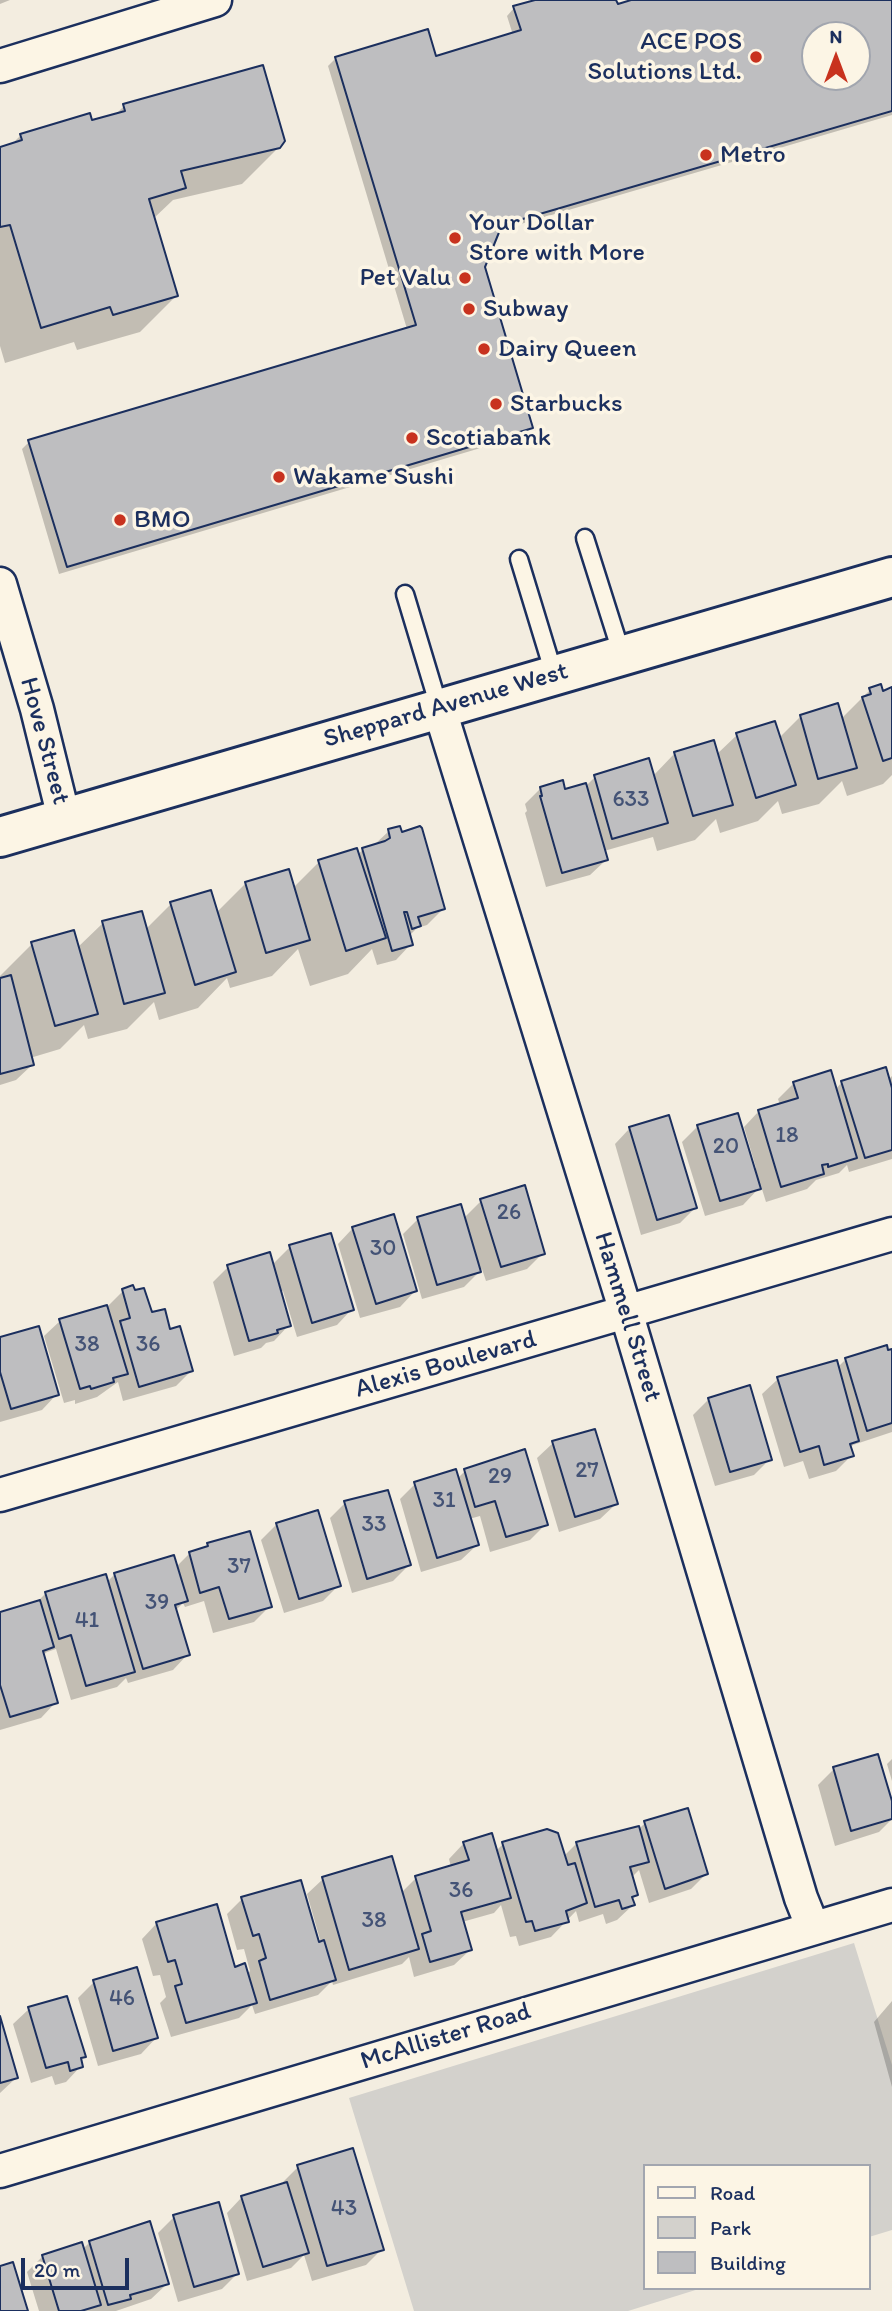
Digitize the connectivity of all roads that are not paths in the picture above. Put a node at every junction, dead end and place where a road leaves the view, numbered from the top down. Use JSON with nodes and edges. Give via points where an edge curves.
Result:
{"nodes":[{"id":1,"x":215,"y":0,"type":"edge"},
{"id":2,"x":0,"y":66,"type":"edge"},
{"id":3,"x":585,"y":538,"type":"dead end"},
{"id":4,"x":519,"y":559,"type":"dead end"},
{"id":5,"x":892,"y":577,"type":"edge"},
{"id":6,"x":0,"y":584,"type":"edge"},
{"id":7,"x":405,"y":594,"type":"dead end"},
{"id":8,"x":622,"y":655,"type":"junction"},
{"id":9,"x":554,"y":674,"type":"junction"},
{"id":10,"x":439,"y":707,"type":"junction"},
{"id":11,"x":64,"y":818,"type":"junction"},
{"id":12,"x":0,"y":837,"type":"edge"},
{"id":13,"x":892,"y":1234,"type":"edge"},
{"id":14,"x":626,"y":1312,"type":"junction"},
{"id":15,"x":0,"y":1495,"type":"edge"},
{"id":16,"x":892,"y":1905,"type":"edge"},
{"id":17,"x":813,"y":1928,"type":"junction"},
{"id":18,"x":0,"y":2171,"type":"edge"}],
"edges":[{"from":1,"to":2,"type":"street"},
{"from":3,"to":8,"type":"lane"},
{"from":4,"to":9,"type":"lane"},
{"from":5,"to":8,"type":"main road","name":"Sheppard Avenue West"},
{"from":6,"to":11,"type":"street","name":"Hove Street"},
{"from":7,"to":10,"type":"lane"},
{"from":8,"to":9,"type":"main road","name":"Sheppard Avenue West"},
{"from":9,"to":10,"type":"main road","name":"Sheppard Avenue West"},
{"from":10,"to":11,"type":"main road","name":"Sheppard Avenue West"},
{"from":10,"to":14,"type":"street","name":"Hammell Street"},
{"from":11,"to":12,"type":"main road","name":"Sheppard Avenue West"},
{"from":13,"to":14,"type":"street","name":"Alexis Boulevard"},
{"from":14,"to":15,"type":"street","name":"Alexis Boulevard"},
{"from":14,"to":17,"type":"street","name":"Hammell Street"},
{"from":16,"to":17,"type":"street","name":"McAllister Road"},
{"from":17,"to":18,"type":"street","name":"McAllister Road"}]}
